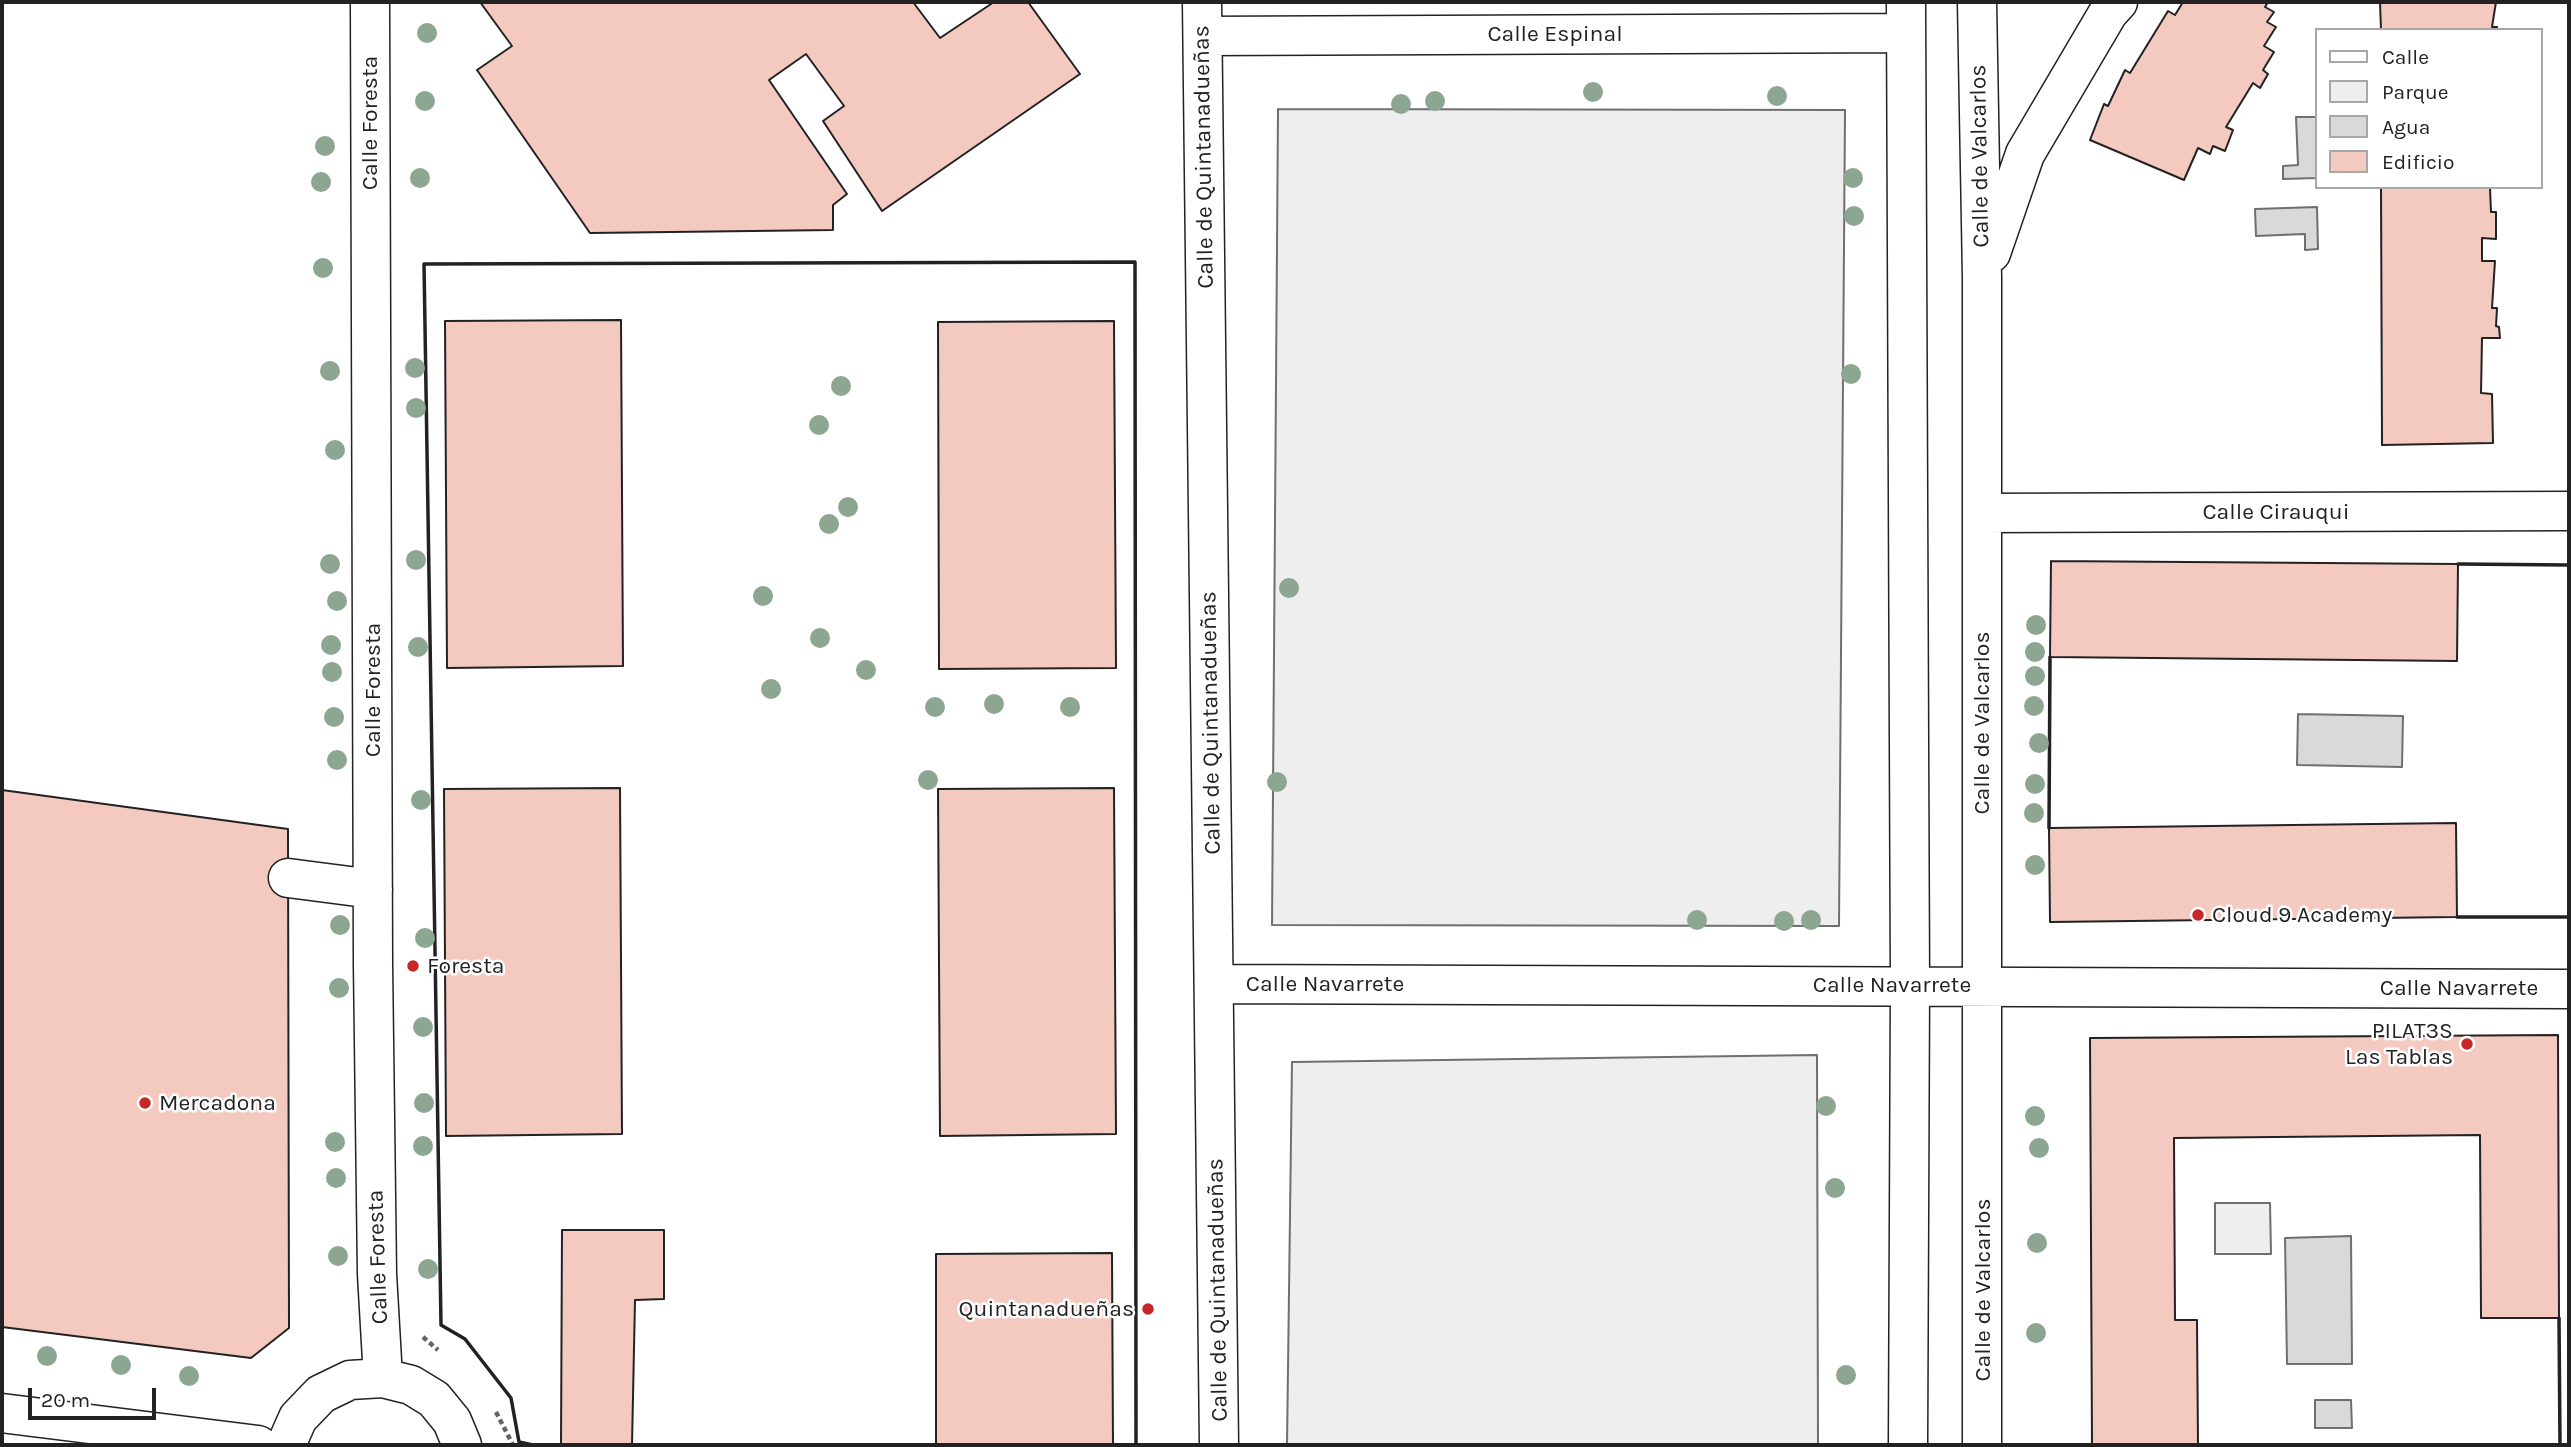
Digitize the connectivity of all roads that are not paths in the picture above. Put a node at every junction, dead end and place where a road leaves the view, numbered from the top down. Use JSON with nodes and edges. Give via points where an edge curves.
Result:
{"nodes":[{"id":1,"x":370,"y":2,"type":"edge"},
{"id":2,"x":1978,"y":2,"type":"edge"},
{"id":3,"x":2118,"y":2,"type":"edge"},
{"id":4,"x":1906,"y":17,"type":"edge"},
{"id":5,"x":1203,"y":19,"type":"edge"},
{"id":6,"x":1982,"y":278,"type":"junction"},
{"id":7,"x":2569,"y":511,"type":"edge"},
{"id":8,"x":1982,"y":513,"type":"junction"},
{"id":9,"x":288,"y":878,"type":"dead end"},
{"id":10,"x":373,"y":889,"type":"junction"},
{"id":11,"x":1214,"y":984,"type":"junction"},
{"id":12,"x":1910,"y":985,"type":"junction"},
{"id":13,"x":1982,"y":985,"type":"junction"},
{"id":14,"x":2569,"y":989,"type":"edge"},
{"id":15,"x":383,"y":1378,"type":"junction"},
{"id":16,"x":12,"y":1424,"type":"edge"},
{"id":17,"x":258,"y":1445,"type":"edge"},
{"id":18,"x":286,"y":1445,"type":"edge"},
{"id":19,"x":462,"y":1445,"type":"edge"},
{"id":20,"x":1219,"y":1445,"type":"edge"},
{"id":21,"x":1908,"y":1445,"type":"edge"},
{"id":22,"x":1982,"y":1445,"type":"edge"}],
"edges":[{"from":1,"to":10,"type":"street","name":"Calle Foresta"},
{"from":2,"to":6,"type":"street","name":"Calle de Valcarlos"},
{"from":3,"to":6,"type":"street","via":[[2025,153]]},
{"from":4,"to":5,"type":"street","name":"Calle Espinal"},
{"from":4,"to":12,"type":"street"},
{"from":5,"to":11,"type":"street","name":"Calle de Quintanadueñas"},
{"from":6,"to":8,"type":"street","name":"Calle de Valcarlos"},
{"from":7,"to":8,"type":"street","name":"Calle Cirauqui"},
{"from":8,"to":13,"type":"street","name":"Calle de Valcarlos"},
{"from":9,"to":10,"type":"street"},
{"from":10,"to":15,"type":"street","name":"Calle Foresta","via":[[377,1274]]},
{"from":11,"to":12,"type":"street","name":"Calle Navarrete"},
{"from":11,"to":20,"type":"street","name":"Calle de Quintanadueñas"},
{"from":12,"to":13,"type":"street","name":"Calle Navarrete"},
{"from":12,"to":21,"type":"street"},
{"from":13,"to":14,"type":"street","name":"Calle Navarrete"},
{"from":13,"to":22,"type":"street","name":"Calle de Valcarlos"},
{"from":15,"to":18,"type":"street","via":[[351,1380],[321,1394],[298,1418]]},
{"from":15,"to":19,"type":"street","via":[[411,1385],[434,1399],[452,1421]]},
{"from":16,"to":17,"type":"street"}]}
